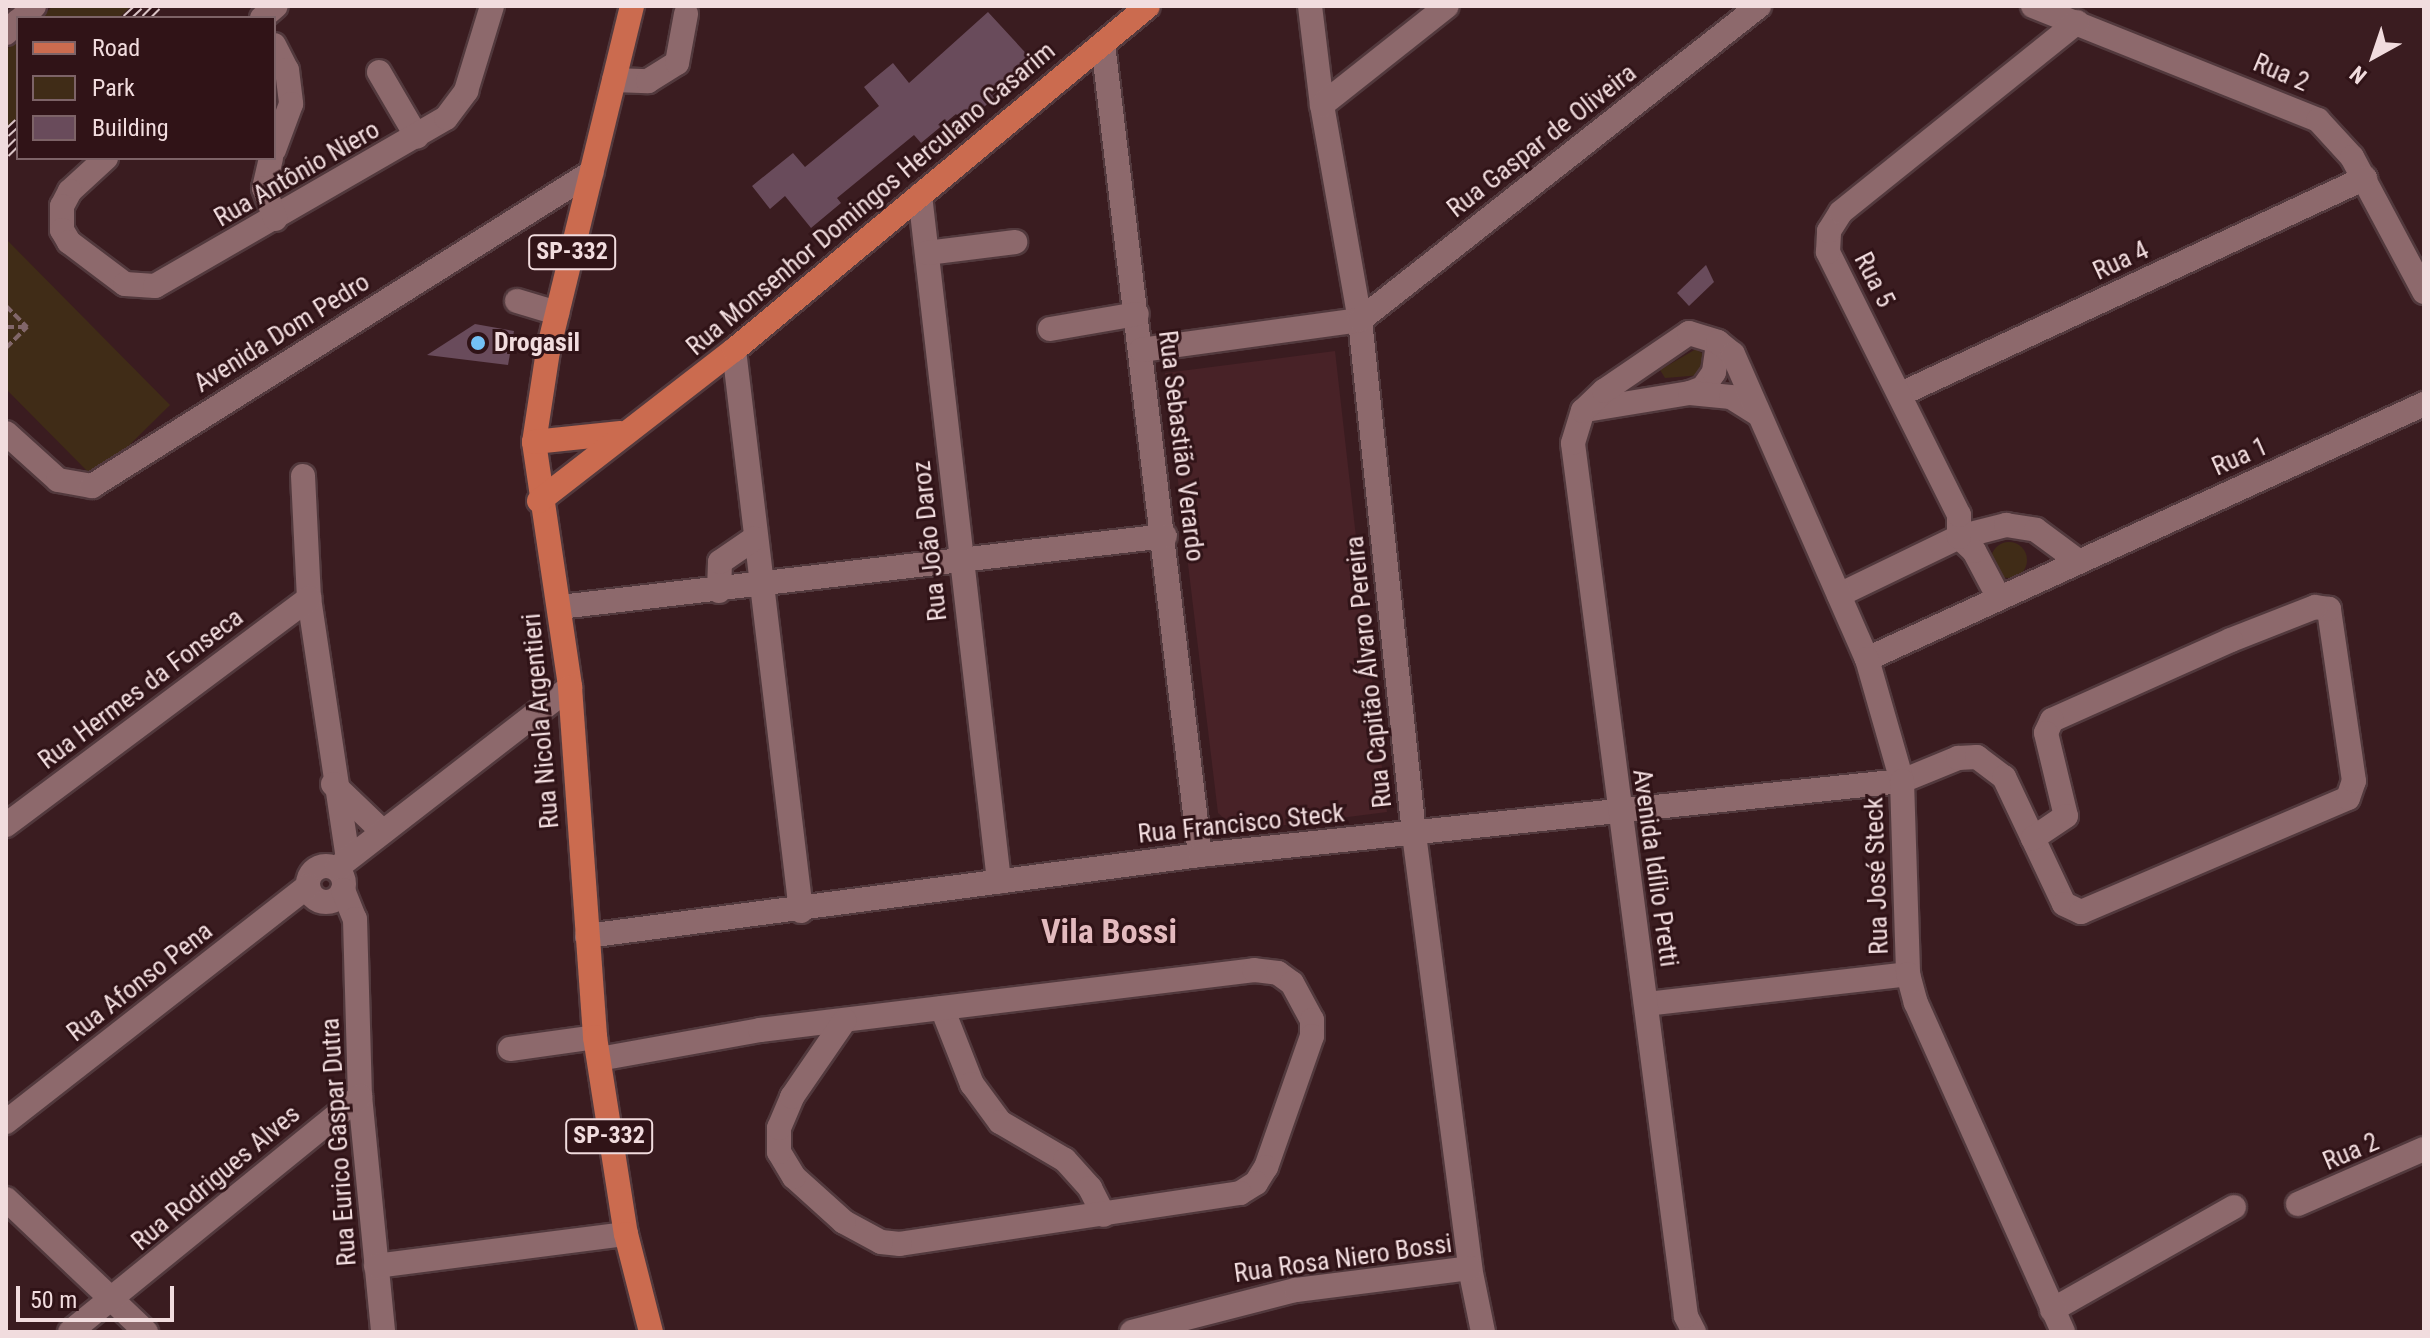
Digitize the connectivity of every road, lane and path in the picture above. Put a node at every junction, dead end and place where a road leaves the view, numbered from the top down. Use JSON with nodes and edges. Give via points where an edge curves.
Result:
{"nodes":[{"id":1,"x":492,"y":6,"type":"edge"},
{"id":2,"x":632,"y":6,"type":"edge"},
{"id":3,"x":1148,"y":6,"type":"edge"},
{"id":4,"x":1310,"y":6,"type":"edge"},
{"id":5,"x":1447,"y":6,"type":"edge"},
{"id":6,"x":1759,"y":6,"type":"edge"},
{"id":7,"x":2033,"y":6,"type":"edge"},
{"id":8,"x":686,"y":14,"type":"dead end"},
{"id":9,"x":2077,"y":22,"type":"junction"},
{"id":10,"x":1103,"y":44,"type":"junction"},
{"id":11,"x":276,"y":49,"type":"edge"},
{"id":12,"x":379,"y":72,"type":"dead end"},
{"id":13,"x":614,"y":80,"type":"junction"},
{"id":14,"x":1322,"y":105,"type":"junction"},
{"id":15,"x":417,"y":137,"type":"junction"},
{"id":16,"x":276,"y":145,"type":"edge"},
{"id":17,"x":104,"y":160,"type":"edge"},
{"id":18,"x":271,"y":160,"type":"edge"},
{"id":19,"x":592,"y":172,"type":"junction"},
{"id":20,"x":2365,"y":178,"type":"junction"},
{"id":21,"x":920,"y":195,"type":"junction"},
{"id":22,"x":275,"y":219,"type":"junction"},
{"id":23,"x":1015,"y":242,"type":"dead end"},
{"id":24,"x":927,"y":253,"type":"junction"},
{"id":25,"x":2424,"y":292,"type":"edge"},
{"id":26,"x":517,"y":301,"type":"dead end"},
{"id":27,"x":6,"y":306,"type":"edge"},
{"id":28,"x":557,"y":313,"type":"junction"},
{"id":29,"x":1137,"y":314,"type":"junction"},
{"id":30,"x":1360,"y":320,"type":"junction"},
{"id":31,"x":6,"y":327,"type":"edge"},
{"id":32,"x":27,"y":327,"type":"junction"},
{"id":33,"x":1050,"y":329,"type":"dead end"},
{"id":34,"x":1718,"y":342,"type":"junction"},
{"id":35,"x":6,"y":348,"type":"edge"},
{"id":36,"x":734,"y":350,"type":"junction"},
{"id":37,"x":1141,"y":350,"type":"junction"},
{"id":38,"x":1639,"y":363,"type":"junction"},
{"id":39,"x":1690,"y":393,"type":"junction"},
{"id":40,"x":1901,"y":394,"type":"junction"},
{"id":41,"x":1652,"y":398,"type":"junction"},
{"id":42,"x":2424,"y":404,"type":"edge"},
{"id":43,"x":1583,"y":411,"type":"junction"},
{"id":44,"x":1758,"y":414,"type":"junction"},
{"id":45,"x":627,"y":432,"type":"junction"},
{"id":46,"x":6,"y":433,"type":"edge"},
{"id":47,"x":534,"y":442,"type":"junction"},
{"id":48,"x":303,"y":476,"type":"dead end"},
{"id":49,"x":539,"y":501,"type":"junction"},
{"id":50,"x":1165,"y":536,"type":"junction"},
{"id":51,"x":1959,"y":537,"type":"junction"},
{"id":52,"x":755,"y":538,"type":"junction"},
{"id":53,"x":2078,"y":561,"type":"junction"},
{"id":54,"x":960,"y":562,"type":"junction"},
{"id":55,"x":760,"y":587,"type":"junction"},
{"id":56,"x":719,"y":591,"type":"junction"},
{"id":57,"x":1839,"y":595,"type":"junction"},
{"id":58,"x":309,"y":598,"type":"junction"},
{"id":59,"x":1999,"y":598,"type":"junction"},
{"id":60,"x":560,"y":607,"type":"junction"},
{"id":61,"x":1867,"y":659,"type":"junction"},
{"id":62,"x":570,"y":687,"type":"junction"},
{"id":63,"x":1902,"y":781,"type":"junction"},
{"id":64,"x":333,"y":784,"type":"junction"},
{"id":65,"x":1618,"y":807,"type":"junction"},
{"id":66,"x":6,"y":825,"type":"edge"},
{"id":67,"x":383,"y":832,"type":"junction"},
{"id":68,"x":1414,"y":834,"type":"junction"},
{"id":69,"x":2033,"y":838,"type":"junction"},
{"id":70,"x":1200,"y":855,"type":"junction"},
{"id":71,"x":332,"y":881,"type":"junction"},
{"id":72,"x":999,"y":881,"type":"junction"},
{"id":73,"x":801,"y":911,"type":"junction"},
{"id":74,"x":587,"y":936,"type":"junction"},
{"id":75,"x":1908,"y":974,"type":"junction"},
{"id":76,"x":1646,"y":1004,"type":"junction"},
{"id":77,"x":942,"y":1008,"type":"junction"},
{"id":78,"x":845,"y":1020,"type":"junction"},
{"id":79,"x":597,"y":1048,"type":"junction"},
{"id":80,"x":510,"y":1049,"type":"dead end"},
{"id":81,"x":360,"y":1096,"type":"junction"},
{"id":82,"x":6,"y":1122,"type":"edge"},
{"id":83,"x":2424,"y":1149,"type":"edge"},
{"id":84,"x":6,"y":1199,"type":"edge"},
{"id":85,"x":2298,"y":1204,"type":"dead end"},
{"id":86,"x":2234,"y":1207,"type":"dead end"},
{"id":87,"x":1104,"y":1215,"type":"junction"},
{"id":88,"x":626,"y":1234,"type":"junction"},
{"id":89,"x":376,"y":1266,"type":"junction"},
{"id":90,"x":1470,"y":1268,"type":"junction"},
{"id":91,"x":112,"y":1301,"type":"junction"},
{"id":92,"x":2058,"y":1321,"type":"edge"},
{"id":93,"x":70,"y":1332,"type":"edge"},
{"id":94,"x":146,"y":1332,"type":"edge"},
{"id":95,"x":383,"y":1332,"type":"edge"},
{"id":96,"x":651,"y":1332,"type":"edge"},
{"id":97,"x":1132,"y":1332,"type":"edge"},
{"id":98,"x":1483,"y":1332,"type":"edge"},
{"id":99,"x":1694,"y":1332,"type":"edge"}],
"edges":[{"from":1,"to":15,"type":"street","name":"Rua Antônio Niero","via":[[458,107]]},
{"from":2,"to":13,"type":"main road","number":"SP-332"},
{"from":3,"to":10,"type":"main road","name":"Rua Monsenhor Domingos Herculano Casarim"},
{"from":4,"to":14,"type":"street","name":"Rua Capitão Álvaro Pereira"},
{"from":5,"to":14,"type":"street"},
{"from":6,"to":30,"type":"street","name":"Rua Gaspar de Oliveira"},
{"from":7,"to":9,"type":"street","name":"Rua 2"},
{"from":8,"to":13,"type":"street","via":[[677,63],[648,81]]},
{"from":9,"to":20,"type":"street","name":"Rua 2","via":[[2318,120],[2339,138]]},
{"from":9,"to":40,"type":"street","name":"Rua 5","via":[[1841,212],[1829,231],[1828,252]]},
{"from":10,"to":21,"type":"main road","name":"Rua Monsenhor Domingos Herculano Casarim"},
{"from":10,"to":29,"type":"street","name":"Rua Sebastião Verardo"},
{"from":11,"to":16,"type":"street","via":[[287,70],[291,104]]},
{"from":12,"to":15,"type":"street"},
{"from":13,"to":19,"type":"main road","number":"SP-332"},
{"from":14,"to":30,"type":"street","name":"Rua Capitão Álvaro Pereira"},
{"from":15,"to":22,"type":"street","name":"Rua Antônio Niero"},
{"from":17,"to":22,"type":"street","name":"Rua Antônio Niero","via":[[70,191],[62,206],[62,230],[69,242],[125,284],[147,289]]},
{"from":18,"to":22,"type":"street","via":[[264,188]]},
{"from":19,"to":28,"type":"main road","number":"SP-332"},
{"from":19,"to":46,"type":"street","name":"Avenida Dom Pedro","via":[[92,486],[58,480]]},
{"from":20,"to":25,"type":"street","name":"Rua 2"},
{"from":20,"to":40,"type":"street","name":"Rua 4"},
{"from":21,"to":24,"type":"street","name":"Rua João Daroz"},
{"from":21,"to":36,"type":"main road","name":"Rua Monsenhor Domingos Herculano Casarim"},
{"from":23,"to":24,"type":"street"},
{"from":24,"to":54,"type":"street","name":"Rua João Daroz"},
{"from":26,"to":28,"type":"street"},
{"from":27,"to":32,"type":"path"},
{"from":28,"to":47,"type":"main road","number":"SP-332"},
{"from":29,"to":33,"type":"street"},
{"from":29,"to":37,"type":"street","name":"Rua Sebastião Verardo"},
{"from":30,"to":37,"type":"street"},
{"from":30,"to":68,"type":"street","name":"Rua Capitão Álvaro Pereira"},
{"from":31,"to":32,"type":"path"},
{"from":32,"to":35,"type":"path"},
{"from":34,"to":38,"type":"street","via":[[1689,333]]},
{"from":34,"to":39,"type":"street","via":[[1714,372],[1703,388]]},
{"from":34,"to":44,"type":"street","name":"Rua José Steck","via":[[1733,354]]},
{"from":36,"to":45,"type":"main road","name":"Rua Monsenhor Domingos Herculano Casarim"},
{"from":36,"to":52,"type":"street"},
{"from":37,"to":50,"type":"street","name":"Rua Sebastião Verardo"},
{"from":38,"to":41,"type":"street","via":[[1640,382]]},
{"from":38,"to":43,"type":"street"},
{"from":39,"to":41,"type":"street"},
{"from":39,"to":44,"type":"street","via":[[1731,397]]},
{"from":40,"to":51,"type":"street","name":"Rua 5","via":[[1959,515]]},
{"from":41,"to":43,"type":"street"},
{"from":42,"to":53,"type":"street","name":"Rua 1"},
{"from":43,"to":65,"type":"street","name":"Avenida Idílio Pretti","via":[[1575,430],[1574,458]]},
{"from":44,"to":57,"type":"street","name":"Rua José Steck"},
{"from":45,"to":47,"type":"main road"},
{"from":45,"to":49,"type":"main road","name":"Rua Monsenhor Domingos Herculano Casarim"},
{"from":47,"to":49,"type":"main road","number":"SP-332"},
{"from":48,"to":58,"type":"street","name":"Rua Eurico Gaspar Dutra"},
{"from":49,"to":60,"type":"main road","name":"Rua Nicola Argentieri","number":"SP-332"},
{"from":50,"to":54,"type":"street"},
{"from":50,"to":70,"type":"street","name":"Rua Sebastião Verardo"},
{"from":51,"to":53,"type":"street","via":[[2020,527],[2055,541]]},
{"from":51,"to":57,"type":"street"},
{"from":51,"to":59,"type":"street","name":"Rua 5","via":[[1974,551]]},
{"from":52,"to":55,"type":"street"},
{"from":52,"to":56,"type":"street","via":[[720,562]]},
{"from":53,"to":59,"type":"street","name":"Rua 1"},
{"from":54,"to":55,"type":"street"},
{"from":54,"to":72,"type":"street","name":"Rua João Daroz"},
{"from":55,"to":56,"type":"street"},
{"from":55,"to":73,"type":"street"},
{"from":56,"to":60,"type":"street"},
{"from":57,"to":61,"type":"street","name":"Rua José Steck"},
{"from":58,"to":64,"type":"street","name":"Rua Eurico Gaspar Dutra"},
{"from":58,"to":66,"type":"street","name":"Rua Hermes da Fonseca"},
{"from":59,"to":61,"type":"street","name":"Rua 1"},
{"from":60,"to":62,"type":"main road","name":"Rua Nicola Argentieri","number":"SP-332"},
{"from":61,"to":63,"type":"street","name":"Rua José Steck"},
{"from":62,"to":67,"type":"street","name":"Rua Afonso Pena"},
{"from":62,"to":74,"type":"main road","name":"Rua Nicola Argentieri","number":"SP-332"},
{"from":63,"to":65,"type":"street","name":"Rua Francisco Steck"},
{"from":63,"to":69,"type":"street","name":"Rua Francisco Steck","via":[[1958,758],[1977,757],[2004,777]]},
{"from":63,"to":75,"type":"street","name":"Rua José Steck"},
{"from":64,"to":67,"type":"street"},
{"from":64,"to":71,"type":"street","name":"Rua Eurico Gaspar Dutra"},
{"from":65,"to":68,"type":"street","name":"Rua Francisco Steck"},
{"from":65,"to":76,"type":"street","name":"Avenida Idílio Pretti"},
{"from":67,"to":71,"type":"street","name":"Rua Afonso Pena"},
{"from":68,"to":70,"type":"street","name":"Rua Francisco Steck"},
{"from":68,"to":90,"type":"street","name":"Rua Capitão Álvaro Pereira"},
{"from":69,"to":69,"type":"street","via":[[2064,904],[2081,912],[2348,798],[2354,781],[2329,609],[2315,607],[2231,640],[2052,720],[2046,733],[2066,816]]},
{"from":70,"to":72,"type":"street","name":"Rua Francisco Steck"},
{"from":71,"to":81,"type":"street","name":"Rua Eurico Gaspar Dutra","via":[[355,919]]},
{"from":71,"to":82,"type":"street","name":"Rua Afonso Pena"},
{"from":72,"to":73,"type":"street","name":"Rua Francisco Steck"},
{"from":73,"to":74,"type":"street","name":"Rua Francisco Steck"},
{"from":74,"to":79,"type":"main road","number":"SP-332"},
{"from":75,"to":76,"type":"street"},
{"from":75,"to":92,"type":"street","name":"Rua José Steck"},
{"from":76,"to":99,"type":"street","name":"Avenida Idílio Pretti","via":[[1686,1316]]},
{"from":77,"to":78,"type":"street"},
{"from":77,"to":87,"type":"street","via":[[972,1084],[1000,1122],[1065,1160],[1090,1188]]},
{"from":77,"to":87,"type":"street","via":[[1254,970],[1278,973],[1292,983],[1307,1003],[1312,1036],[1256,1183],[1240,1193]]},
{"from":78,"to":79,"type":"street"},
{"from":78,"to":87,"type":"street","via":[[792,1097],[779,1128],[779,1152],[794,1177],[844,1222],[881,1242],[900,1244]]},
{"from":79,"to":80,"type":"street"},
{"from":79,"to":88,"type":"main road","number":"SP-332"},
{"from":81,"to":89,"type":"street","name":"Rua Eurico Gaspar Dutra"},
{"from":81,"to":91,"type":"street","name":"Rua Rodrigues Alves"},
{"from":83,"to":85,"type":"street","name":"Rua 2"},
{"from":84,"to":91,"type":"street"},
{"from":86,"to":92,"type":"street"},
{"from":88,"to":89,"type":"street"},
{"from":88,"to":96,"type":"main road","number":"SP-332"},
{"from":89,"to":95,"type":"street","name":"Rua Eurico Gaspar Dutra"},
{"from":90,"to":97,"type":"street","name":"Rua Rosa Niero Bossi","via":[[1281,1293]]},
{"from":90,"to":98,"type":"street","name":"Rua Capitão Álvaro Pereira"},
{"from":91,"to":93,"type":"street","name":"Rua Rodrigues Alves"},
{"from":91,"to":94,"type":"street"}]}
